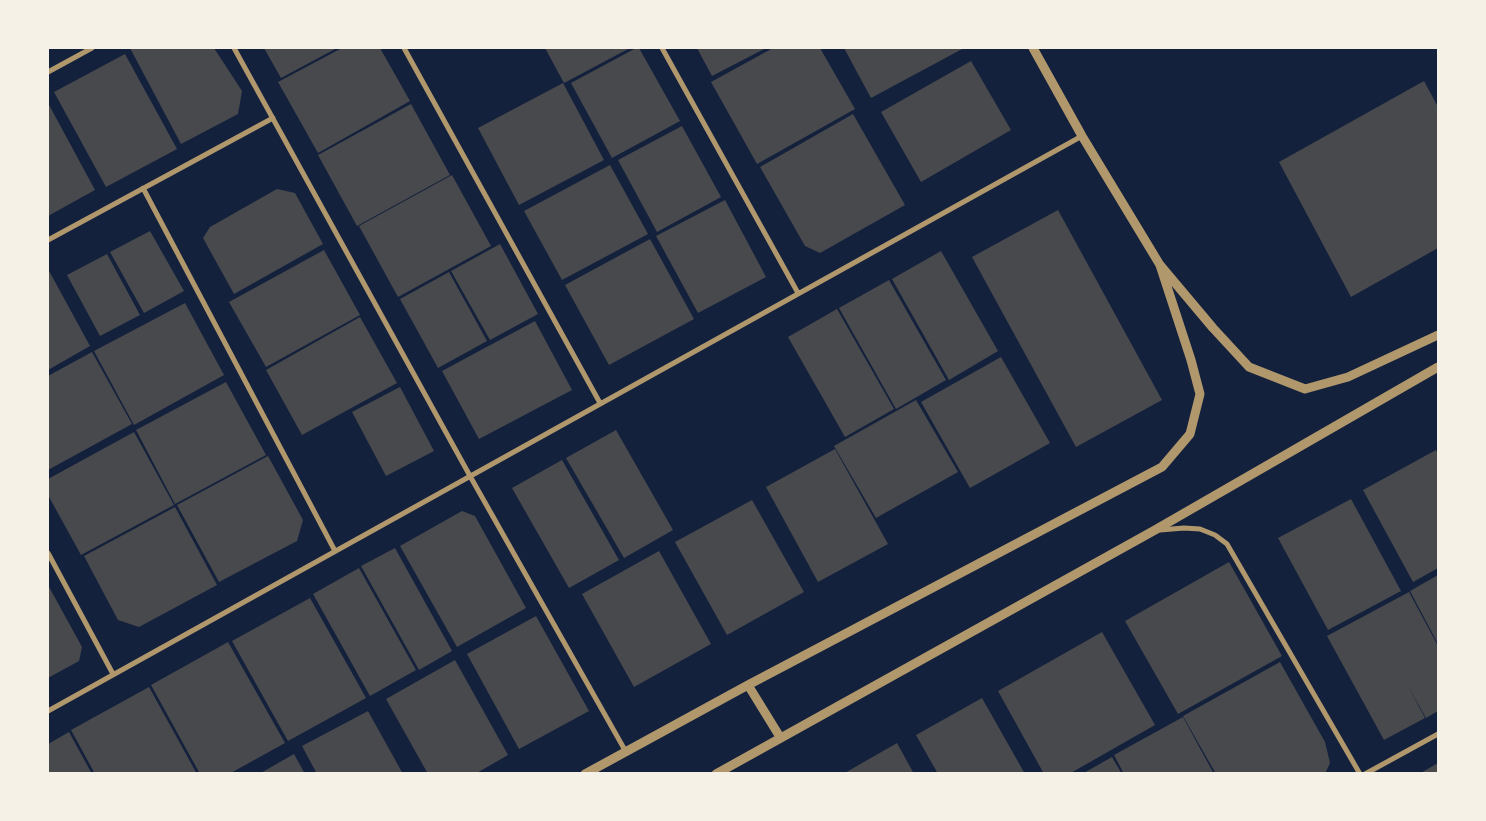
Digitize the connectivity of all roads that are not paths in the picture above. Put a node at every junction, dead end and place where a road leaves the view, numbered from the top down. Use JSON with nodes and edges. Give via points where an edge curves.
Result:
{"nodes":[{"id":1,"x":92,"y":48,"type":"edge"},
{"id":2,"x":234,"y":48,"type":"edge"},
{"id":3,"x":404,"y":48,"type":"edge"},
{"id":4,"x":662,"y":48,"type":"edge"},
{"id":5,"x":1033,"y":48,"type":"edge"},
{"id":6,"x":48,"y":72,"type":"edge"},
{"id":7,"x":273,"y":118,"type":"junction"},
{"id":8,"x":1082,"y":136,"type":"junction"},
{"id":9,"x":143,"y":188,"type":"junction"},
{"id":10,"x":48,"y":240,"type":"edge"},
{"id":11,"x":1160,"y":265,"type":"junction"},
{"id":12,"x":798,"y":293,"type":"junction"},
{"id":13,"x":1438,"y":335,"type":"edge"},
{"id":14,"x":1438,"y":367,"type":"edge"},
{"id":15,"x":600,"y":404,"type":"junction"},
{"id":16,"x":470,"y":476,"type":"junction"},
{"id":17,"x":1156,"y":530,"type":"junction"},
{"id":18,"x":335,"y":551,"type":"junction"},
{"id":19,"x":48,"y":553,"type":"edge"},
{"id":20,"x":113,"y":674,"type":"junction"},
{"id":21,"x":748,"y":685,"type":"junction"},
{"id":22,"x":48,"y":711,"type":"edge"},
{"id":23,"x":1438,"y":734,"type":"edge"},
{"id":24,"x":780,"y":737,"type":"junction"},
{"id":25,"x":626,"y":752,"type":"junction"},
{"id":26,"x":586,"y":774,"type":"edge"},
{"id":27,"x":716,"y":774,"type":"edge"},
{"id":28,"x":1360,"y":774,"type":"edge"},
{"id":29,"x":1365,"y":774,"type":"edge"}],
"edges":[{"from":1,"to":6,"type":"street"},
{"from":2,"to":7,"type":"street"},
{"from":3,"to":15,"type":"street"},
{"from":4,"to":12,"type":"street"},
{"from":5,"to":8,"type":"street"},
{"from":7,"to":9,"type":"street"},
{"from":7,"to":16,"type":"street"},
{"from":8,"to":11,"type":"street"},
{"from":8,"to":12,"type":"street"},
{"from":9,"to":10,"type":"street"},
{"from":9,"to":18,"type":"street"},
{"from":11,"to":13,"type":"street","via":[[1249,367],[1305,389],[1348,377]]},
{"from":11,"to":21,"type":"street","via":[[1200,394],[1190,434],[1162,467]]},
{"from":12,"to":15,"type":"street"},
{"from":14,"to":17,"type":"street"},
{"from":15,"to":16,"type":"street"},
{"from":16,"to":18,"type":"street"},
{"from":16,"to":25,"type":"street"},
{"from":17,"to":24,"type":"street"},
{"from":17,"to":28,"type":"street","via":[[1200,529],[1227,544]]},
{"from":18,"to":20,"type":"street"},
{"from":19,"to":20,"type":"street"},
{"from":20,"to":22,"type":"street"},
{"from":21,"to":24,"type":"street"},
{"from":21,"to":25,"type":"street"},
{"from":23,"to":29,"type":"street"},
{"from":24,"to":27,"type":"street"},
{"from":25,"to":26,"type":"street"}]}
